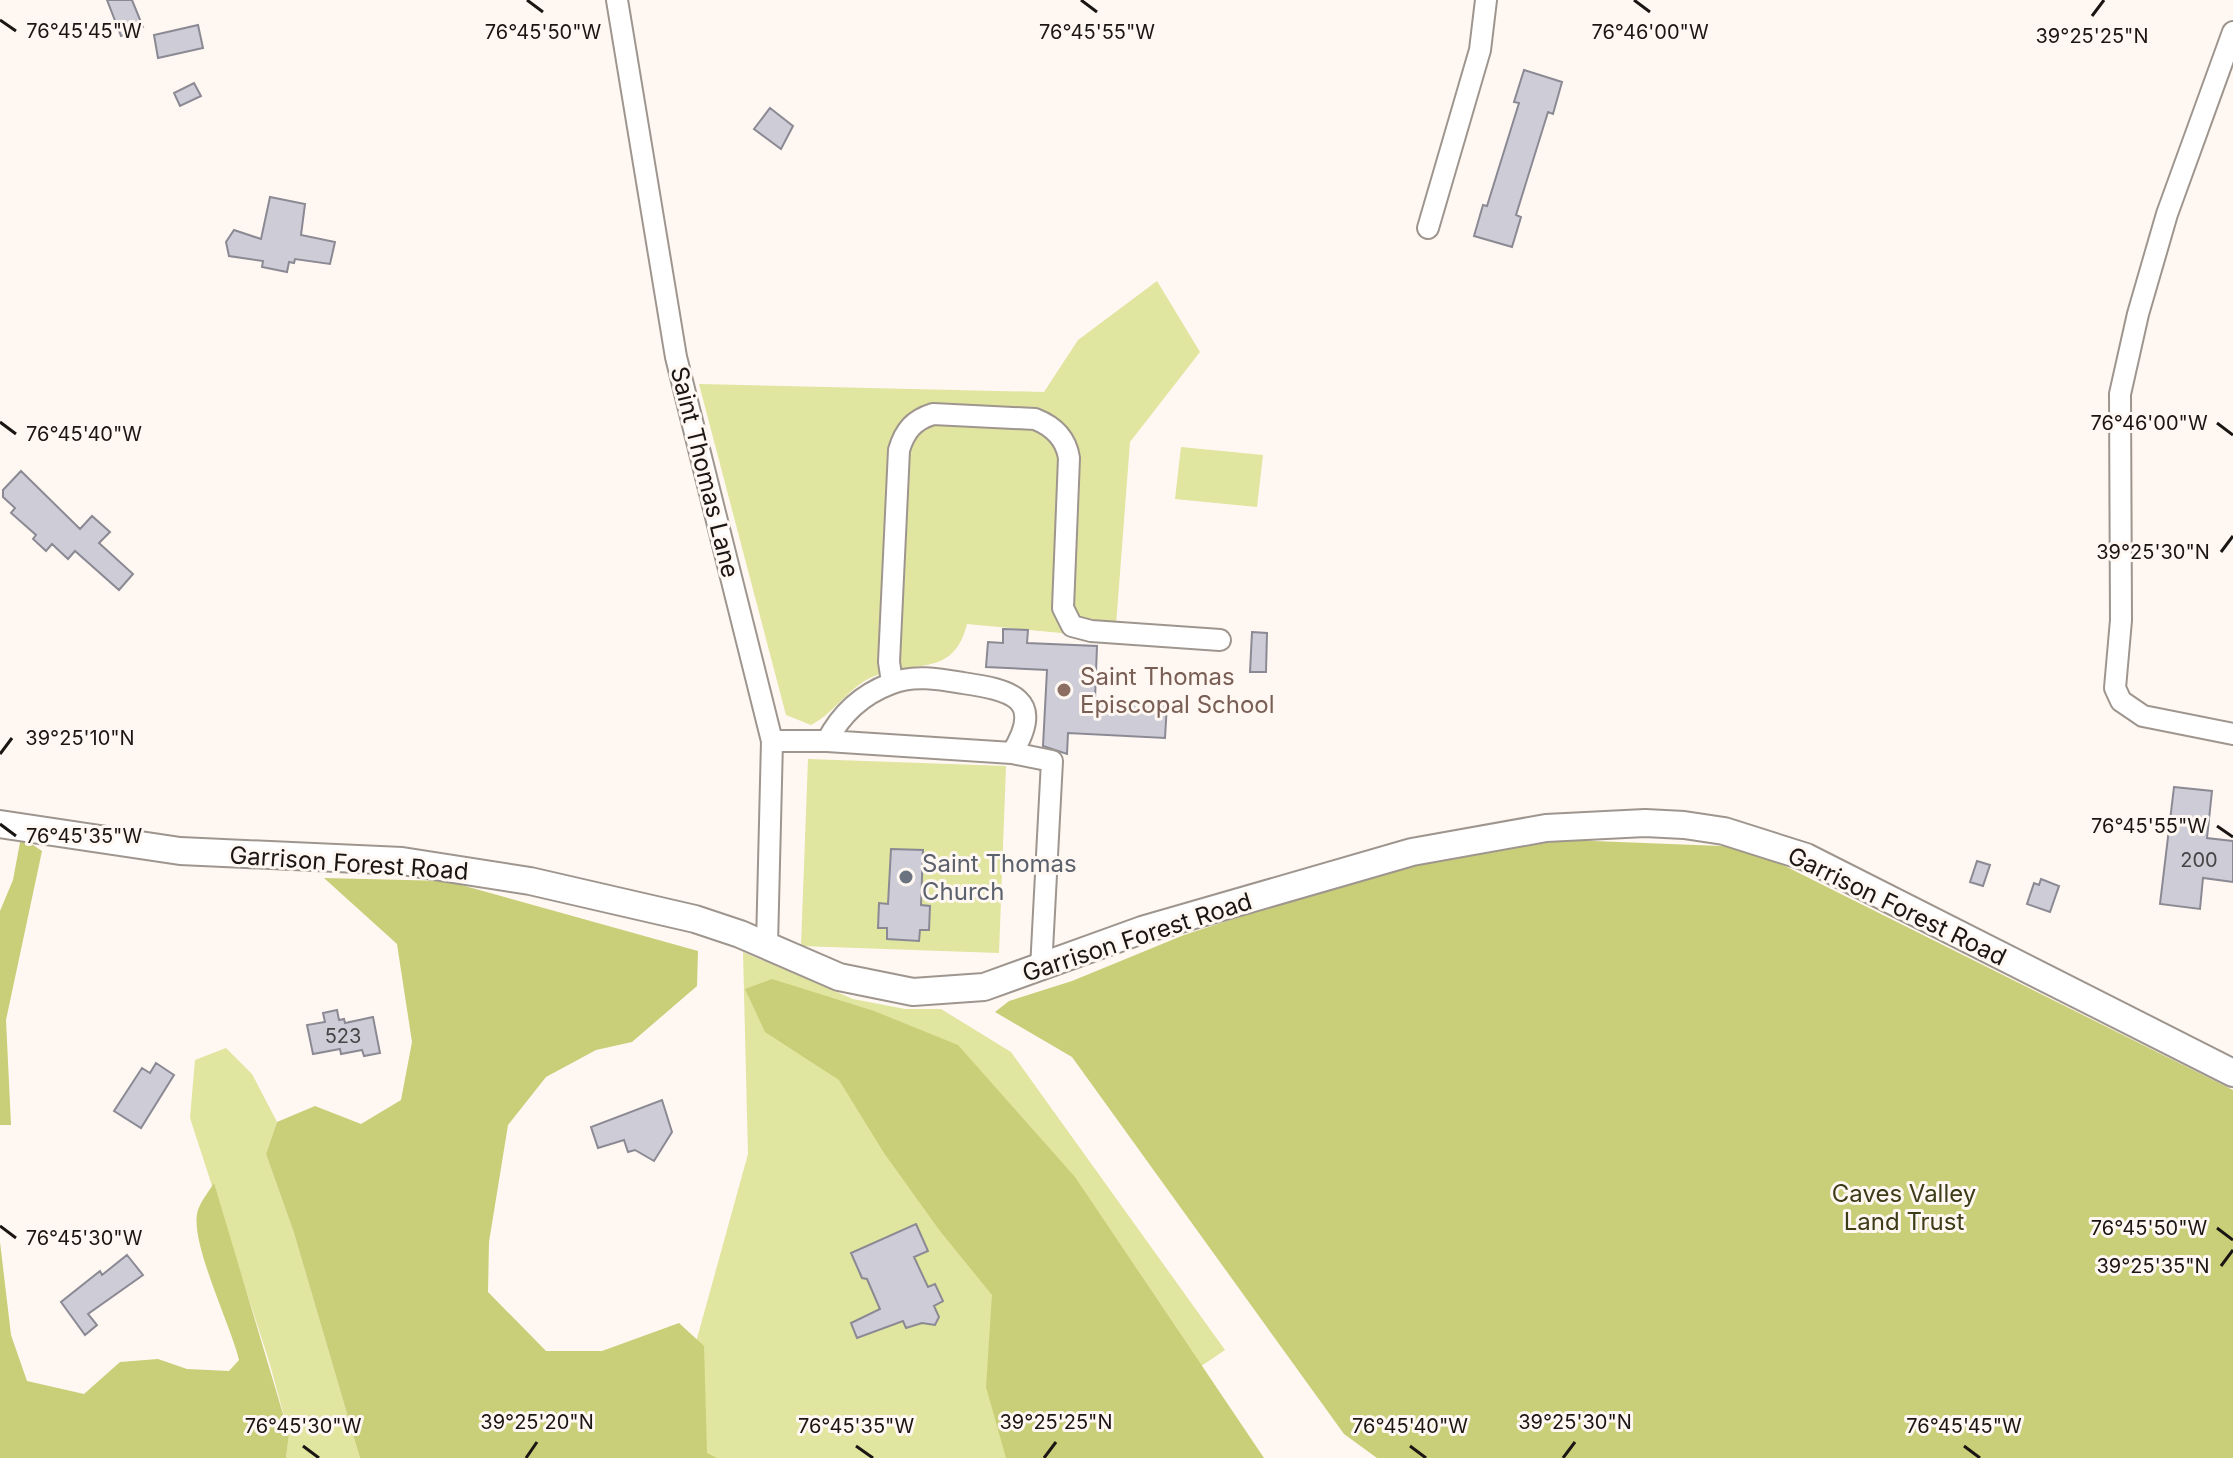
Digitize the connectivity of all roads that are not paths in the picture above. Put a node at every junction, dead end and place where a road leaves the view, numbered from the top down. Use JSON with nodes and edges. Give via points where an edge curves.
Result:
{"nodes":[{"id":1,"x":617,"y":0,"type":"edge"},
{"id":2,"x":1486,"y":0,"type":"edge"},
{"id":3,"x":2233,"y":32,"type":"edge"},
{"id":4,"x":1428,"y":228,"type":"dead end"},
{"id":5,"x":1220,"y":640,"type":"dead end"},
{"id":6,"x":892,"y":682,"type":"junction"},
{"id":7,"x":2233,"y":734,"type":"edge"},
{"id":8,"x":772,"y":741,"type":"junction"},
{"id":9,"x":827,"y":741,"type":"junction"},
{"id":10,"x":1012,"y":753,"type":"junction"},
{"id":11,"x":0,"y":824,"type":"edge"},
{"id":12,"x":767,"y":945,"type":"junction"},
{"id":13,"x":1041,"y":969,"type":"junction"},
{"id":14,"x":2233,"y":1073,"type":"edge"}],
"edges":[{"from":1,"to":8,"type":"street","name":"Saint Thomas Lane","via":[[676,357]]},
{"from":2,"to":4,"type":"street","via":[[1480,50]]},
{"from":3,"to":7,"type":"street","via":[[2167,214],[2120,394],[2121,620],[2115,688],[2121,701],[2143,716]]},
{"from":5,"to":6,"type":"street","via":[[1072,626],[1063,608],[1069,458],[1063,440],[1035,419],[933,414],[910,427],[899,450]]},
{"from":6,"to":9,"type":"street","via":[[839,718]]},
{"from":6,"to":10,"type":"street","via":[[928,678],[1005,690],[1025,709]]},
{"from":8,"to":9,"type":"street"},
{"from":8,"to":12,"type":"street","name":"Saint Thomas Lane"},
{"from":9,"to":10,"type":"street"},
{"from":10,"to":13,"type":"street","via":[[1052,761]]},
{"from":11,"to":12,"type":"main road","name":"Garrison Forest Road","via":[[180,851],[402,861],[470,870],[682,916]]},
{"from":12,"to":13,"type":"main road","name":"Garrison Forest Road","via":[[839,977],[913,992],[984,987]]},
{"from":13,"to":14,"type":"main road","name":"Garrison Forest Road","via":[[1142,930],[1412,852],[1546,828],[1684,825],[1752,838],[1806,857]]}]}
